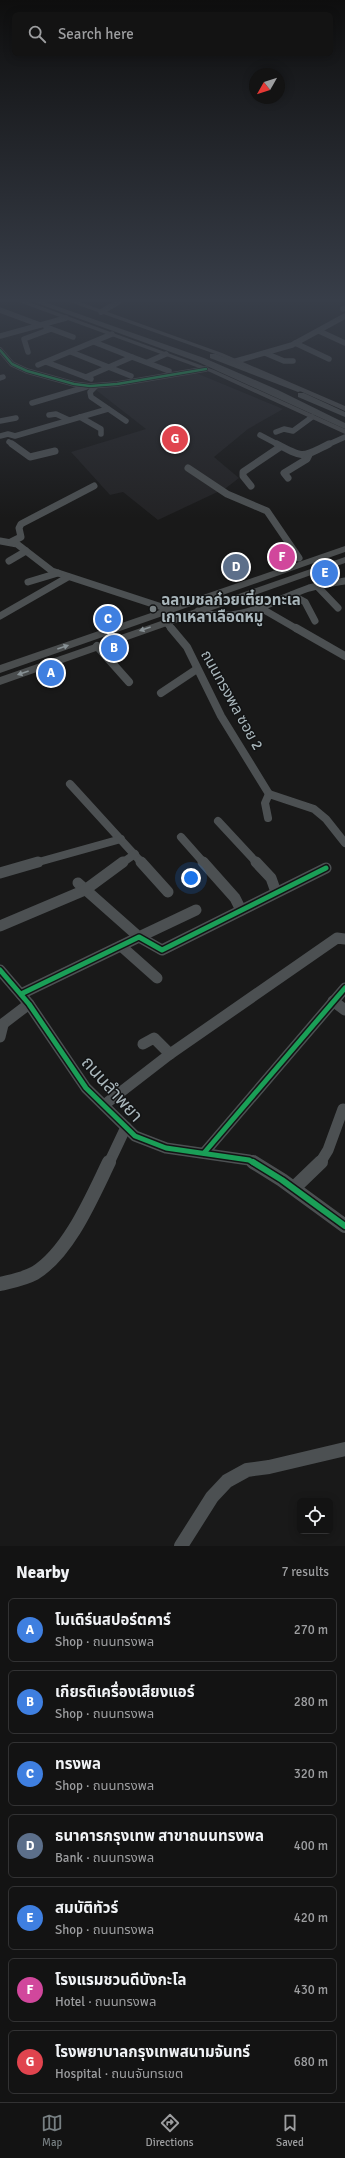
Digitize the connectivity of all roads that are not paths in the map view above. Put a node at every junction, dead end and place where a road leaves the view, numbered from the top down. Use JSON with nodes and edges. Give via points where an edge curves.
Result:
{"nodes":[{"id":1,"x":31,"y":373,"type":"edge"},
{"id":2,"x":76,"y":373,"type":"edge"},
{"id":3,"x":96,"y":373,"type":"edge"},
{"id":4,"x":123,"y":373,"type":"edge"},
{"id":5,"x":176,"y":373,"type":"edge"},
{"id":6,"x":215,"y":373,"type":"edge"},
{"id":7,"x":231,"y":373,"type":"edge"},
{"id":8,"x":249,"y":373,"type":"edge"},
{"id":9,"x":256,"y":373,"type":"edge"},
{"id":10,"x":263,"y":373,"type":"edge"},
{"id":11,"x":131,"y":376,"type":"dead end"},
{"id":12,"x":86,"y":377,"type":"junction"},
{"id":13,"x":97,"y":384,"type":"junction"},
{"id":14,"x":90,"y":386,"type":"junction"},
{"id":15,"x":301,"y":390,"type":"junction"},
{"id":16,"x":32,"y":403,"type":"dead end"},
{"id":17,"x":108,"y":408,"type":"junction"},
{"id":18,"x":345,"y":409,"type":"edge"},
{"id":19,"x":49,"y":415,"type":"dead end"},
{"id":20,"x":345,"y":415,"type":"edge"},
{"id":21,"x":80,"y":417,"type":"junction"},
{"id":22,"x":312,"y":417,"type":"junction"},
{"id":23,"x":16,"y":418,"type":"dead end"},
{"id":24,"x":69,"y":420,"type":"junction"},
{"id":25,"x":126,"y":420,"type":"dead end"},
{"id":26,"x":0,"y":421,"type":"edge"},
{"id":27,"x":345,"y":426,"type":"edge"},
{"id":28,"x":48,"y":432,"type":"dead end"},
{"id":29,"x":276,"y":432,"type":"dead end"},
{"id":30,"x":345,"y":432,"type":"edge"},
{"id":31,"x":101,"y":434,"type":"dead end"},
{"id":32,"x":260,"y":435,"type":"dead end"},
{"id":33,"x":0,"y":436,"type":"edge"},
{"id":34,"x":345,"y":437,"type":"edge"},
{"id":35,"x":0,"y":442,"type":"edge"},
{"id":36,"x":8,"y":442,"type":"junction"},
{"id":37,"x":280,"y":447,"type":"junction"},
{"id":38,"x":55,"y":451,"type":"dead end"},
{"id":39,"x":309,"y":454,"type":"junction"},
{"id":40,"x":188,"y":468,"type":"dead end"},
{"id":41,"x":288,"y":478,"type":"dead end"},
{"id":42,"x":94,"y":486,"type":"dead end"},
{"id":43,"x":252,"y":486,"type":"dead end"},
{"id":44,"x":0,"y":541,"type":"edge"},
{"id":45,"x":11,"y":542,"type":"junction"},
{"id":46,"x":345,"y":549,"type":"edge"},
{"id":47,"x":26,"y":551,"type":"junction"},
{"id":48,"x":299,"y":558,"type":"dead end"},
{"id":49,"x":345,"y":560,"type":"edge"},
{"id":50,"x":9,"y":561,"type":"dead end"},
{"id":51,"x":292,"y":568,"type":"junction"},
{"id":52,"x":58,"y":573,"type":"junction"},
{"id":53,"x":301,"y":575,"type":"junction"},
{"id":54,"x":68,"y":577,"type":"junction"},
{"id":55,"x":345,"y":581,"type":"edge"},
{"id":56,"x":28,"y":582,"type":"dead end"},
{"id":57,"x":317,"y":586,"type":"junction"},
{"id":58,"x":292,"y":594,"type":"junction"},
{"id":59,"x":259,"y":607,"type":"junction"},
{"id":60,"x":338,"y":608,"type":"dead end"},
{"id":61,"x":171,"y":610,"type":"junction"},
{"id":62,"x":198,"y":611,"type":"junction"},
{"id":63,"x":0,"y":616,"type":"edge"},
{"id":64,"x":315,"y":621,"type":"dead end"},
{"id":65,"x":166,"y":622,"type":"junction"},
{"id":66,"x":97,"y":646,"type":"junction"},
{"id":67,"x":345,"y":656,"type":"edge"},
{"id":68,"x":0,"y":669,"type":"edge"},
{"id":69,"x":197,"y":669,"type":"junction"},
{"id":70,"x":0,"y":681,"type":"edge"},
{"id":71,"x":129,"y":682,"type":"dead end"},
{"id":72,"x":161,"y":693,"type":"dead end"},
{"id":73,"x":70,"y":784,"type":"dead end"},
{"id":74,"x":269,"y":794,"type":"junction"},
{"id":75,"x":268,"y":818,"type":"dead end"},
{"id":76,"x":218,"y":821,"type":"dead end"},
{"id":77,"x":181,"y":837,"type":"dead end"},
{"id":78,"x":121,"y":839,"type":"junction"},
{"id":79,"x":345,"y":843,"type":"edge"},
{"id":80,"x":135,"y":854,"type":"junction"},
{"id":81,"x":326,"y":868,"type":"dead end"},
{"id":82,"x":0,"y":873,"type":"edge"},
{"id":83,"x":81,"y":887,"type":"junction"},
{"id":84,"x":168,"y":892,"type":"dead end"},
{"id":85,"x":276,"y":892,"type":"junction"},
{"id":86,"x":196,"y":910,"type":"dead end"},
{"id":87,"x":241,"y":910,"type":"junction"},
{"id":88,"x":0,"y":926,"type":"edge"},
{"id":89,"x":139,"y":937,"type":"junction"},
{"id":90,"x":345,"y":939,"type":"edge"},
{"id":91,"x":121,"y":946,"type":"junction"},
{"id":92,"x":0,"y":970,"type":"edge"},
{"id":93,"x":157,"y":978,"type":"dead end"},
{"id":94,"x":345,"y":988,"type":"edge"},
{"id":95,"x":21,"y":994,"type":"junction"},
{"id":96,"x":333,"y":1001,"type":"junction"},
{"id":97,"x":29,"y":1004,"type":"junction"},
{"id":98,"x":345,"y":1010,"type":"edge"},
{"id":99,"x":2,"y":1026,"type":"edge"},
{"id":100,"x":0,"y":1037,"type":"edge"},
{"id":101,"x":143,"y":1044,"type":"dead end"},
{"id":102,"x":170,"y":1054,"type":"junction"},
{"id":103,"x":104,"y":1105,"type":"junction"},
{"id":104,"x":343,"y":1109,"type":"dead end"},
{"id":105,"x":126,"y":1126,"type":"junction"},
{"id":106,"x":204,"y":1153,"type":"junction"},
{"id":107,"x":294,"y":1188,"type":"junction"},
{"id":108,"x":345,"y":1226,"type":"edge"},
{"id":109,"x":0,"y":1284,"type":"edge"},
{"id":110,"x":345,"y":1449,"type":"edge"},
{"id":111,"x":181,"y":1546,"type":"edge"}],
"edges":[{"from":1,"to":14,"type":"street"},
{"from":2,"to":12,"type":"street"},
{"from":3,"to":12,"type":"street"},
{"from":4,"to":11,"type":"street"},
{"from":5,"to":13,"type":"street"},
{"from":6,"to":22,"type":"main road"},
{"from":7,"to":27,"type":"highway"},
{"from":8,"to":20,"type":"highway"},
{"from":9,"to":15,"type":"highway"},
{"from":10,"to":15,"type":"main road"},
{"from":12,"to":13,"type":"street"},
{"from":13,"to":14,"type":"street"},
{"from":13,"to":17,"type":"street","via":[[90,394]]},
{"from":14,"to":16,"type":"street"},
{"from":15,"to":18,"type":"main road"},
{"from":17,"to":21,"type":"street"},
{"from":17,"to":25,"type":"street"},
{"from":19,"to":24,"type":"street","via":[[56,414]]},
{"from":21,"to":24,"type":"street"},
{"from":21,"to":31,"type":"street","via":[[101,429]]},
{"from":22,"to":29,"type":"street","via":[[293,431],[284,429]]},
{"from":22,"to":30,"type":"main road"},
{"from":23,"to":26,"type":"street"},
{"from":24,"to":33,"type":"street","via":[[15,436]]},
{"from":28,"to":36,"type":"street"},
{"from":32,"to":37,"type":"street"},
{"from":34,"to":39,"type":"street"},
{"from":35,"to":36,"type":"street"},
{"from":36,"to":38,"type":"street","via":[[30,457]]},
{"from":37,"to":39,"type":"street","via":[[296,456]]},
{"from":37,"to":43,"type":"street","via":[[243,472],[243,476]]},
{"from":39,"to":41,"type":"street","via":[[306,459],[284,473]]},
{"from":40,"to":48,"type":"street","via":[[227,494],[268,511]]},
{"from":42,"to":45,"type":"street","via":[[21,524],[18,528],[21,537]]},
{"from":44,"to":45,"type":"street"},
{"from":45,"to":47,"type":"street"},
{"from":46,"to":51,"type":"highway"},
{"from":47,"to":50,"type":"street"},
{"from":47,"to":52,"type":"street","via":[[47,568]]},
{"from":49,"to":53,"type":"highway"},
{"from":51,"to":53,"type":"highway"},
{"from":51,"to":61,"type":"highway"},
{"from":52,"to":54,"type":"street"},
{"from":52,"to":56,"type":"street"},
{"from":53,"to":62,"type":"highway"},
{"from":54,"to":61,"type":"street"},
{"from":54,"to":63,"type":"street"},
{"from":55,"to":57,"type":"street"},
{"from":57,"to":58,"type":"street"},
{"from":57,"to":60,"type":"street"},
{"from":58,"to":59,"type":"street"},
{"from":58,"to":64,"type":"street","via":[[305,602]]},
{"from":59,"to":62,"type":"street","via":[[246,613],[221,618]]},
{"from":59,"to":67,"type":"street"},
{"from":68,"to":61,"type":"highway","one_way":true},
{"from":62,"to":65,"type":"highway"},
{"from":65,"to":66,"type":"highway","one_way":true},
{"from":65,"to":69,"type":"street","name":"ถนนทรงพล ซอย 2","via":[[187,647]]},
{"from":66,"to":70,"type":"highway","one_way":true},
{"from":66,"to":71,"type":"street"},
{"from":69,"to":72,"type":"street"},
{"from":69,"to":74,"type":"street","name":"ถนนทรงพล ซอย 2","via":[[221,716]]},
{"from":73,"to":78,"type":"street"},
{"from":74,"to":75,"type":"street","via":[[265,803]]},
{"from":74,"to":79,"type":"street","via":[[314,808]]},
{"from":76,"to":85,"type":"street","via":[[271,878]]},
{"from":77,"to":87,"type":"street","via":[[235,898]]},
{"from":78,"to":80,"type":"street"},
{"from":78,"to":82,"type":"street"},
{"from":80,"to":83,"type":"street"},
{"from":80,"to":84,"type":"street"},
{"from":81,"to":85,"type":"street"},
{"from":83,"to":88,"type":"street"},
{"from":83,"to":89,"type":"street"},
{"from":85,"to":87,"type":"street"},
{"from":86,"to":89,"type":"street"},
{"from":87,"to":89,"type":"street","via":[[162,950]]},
{"from":89,"to":91,"type":"street"},
{"from":90,"to":102,"type":"street","via":[[337,938]]},
{"from":91,"to":93,"type":"street"},
{"from":91,"to":95,"type":"street"},
{"from":92,"to":95,"type":"street","name":"ถนนลำพยา"},
{"from":94,"to":96,"type":"street"},
{"from":95,"to":97,"type":"street","name":"ถนนลำพยา"},
{"from":96,"to":98,"type":"street"},
{"from":96,"to":106,"type":"street"},
{"from":97,"to":99,"type":"street"},
{"from":97,"to":103,"type":"street","name":"ถนนลำพยา","via":[[86,1088]]},
{"from":99,"to":100,"type":"street"},
{"from":101,"to":102,"type":"street","via":[[154,1038]]},
{"from":102,"to":103,"type":"street"},
{"from":103,"to":105,"type":"street","name":"ถนนลำพยา"},
{"from":104,"to":107,"type":"street","via":[[321,1162]]},
{"from":105,"to":106,"type":"street","name":"ถนนลำพยา","via":[[135,1136],[151,1143],[166,1148]]},
{"from":105,"to":109,"type":"street","via":[[66,1241],[40,1270]]},
{"from":106,"to":107,"type":"street","name":"ถนนลำพยา","via":[[249,1160]]},
{"from":107,"to":108,"type":"street","name":"ถนนลำพยา"},
{"from":110,"to":111,"type":"street","via":[[247,1470],[227,1481],[212,1497]]}]}
